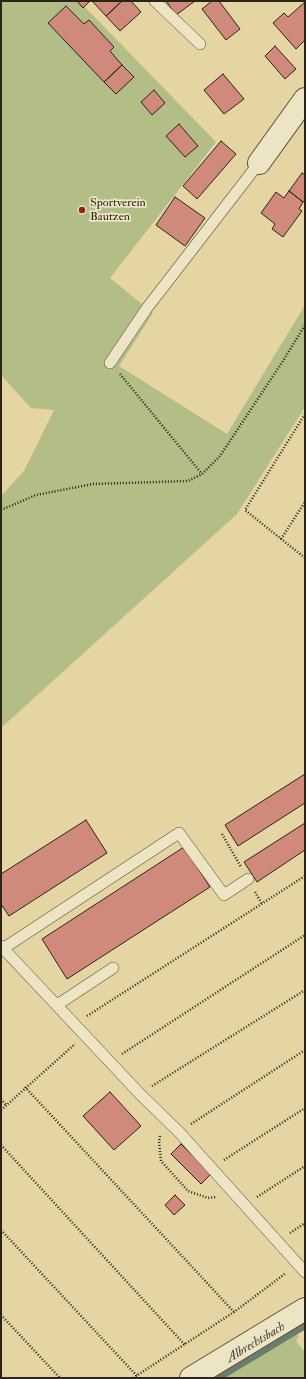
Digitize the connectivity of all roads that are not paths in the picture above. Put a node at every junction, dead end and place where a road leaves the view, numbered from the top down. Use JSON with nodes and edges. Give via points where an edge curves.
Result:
{"nodes":[{"id":1,"x":155,"y":1,"type":"edge"},
{"id":2,"x":200,"y":44,"type":"dead end"},
{"id":3,"x":305,"y":99,"type":"edge"},
{"id":4,"x":259,"y":164,"type":"joint"},
{"id":5,"x":110,"y":363,"type":"road end"},
{"id":6,"x":248,"y":879,"type":"dead end"},
{"id":7,"x":2,"y":947,"type":"edge"},
{"id":8,"x":113,"y":968,"type":"dead end"},
{"id":9,"x":57,"y":1005,"type":"junction"},
{"id":10,"x":302,"y":1268,"type":"edge"},
{"id":11,"x":305,"y":1309,"type":"edge"},
{"id":12,"x":191,"y":1378,"type":"edge"}],
"edges":[{"from":1,"to":2,"type":"lane"},
{"from":3,"to":4,"type":"street"},
{"from":4,"to":5,"type":"lane","via":[[147,308]]},
{"from":6,"to":7,"type":"lane","via":[[224,895],[179,834]]},
{"from":7,"to":9,"type":"lane"},
{"from":8,"to":9,"type":"lane"},
{"from":9,"to":10,"type":"lane","via":[[179,1132]]},
{"from":11,"to":12,"type":"street"}]}
